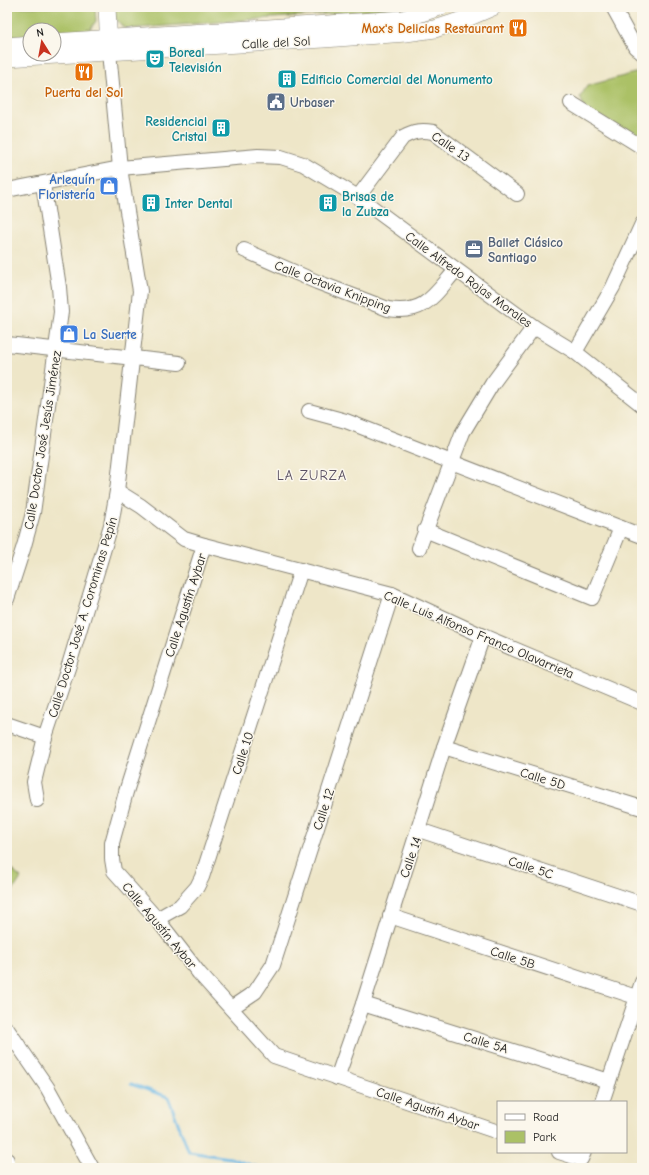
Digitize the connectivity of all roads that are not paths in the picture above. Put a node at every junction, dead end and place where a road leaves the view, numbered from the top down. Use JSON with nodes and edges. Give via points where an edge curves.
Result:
{"nodes":[{"id":1,"x":107,"y":7,"type":"edge"},
{"id":2,"x":440,"y":7,"type":"edge"},
{"id":3,"x":493,"y":7,"type":"edge"},
{"id":4,"x":613,"y":7,"type":"edge"},
{"id":5,"x":324,"y":32,"type":"junction"},
{"id":6,"x":62,"y":42,"type":"edge"},
{"id":7,"x":22,"y":45,"type":"edge"},
{"id":8,"x":109,"y":45,"type":"junction"},
{"id":9,"x":7,"y":46,"type":"edge"},
{"id":10,"x":642,"y":54,"type":"edge"},
{"id":11,"x":7,"y":58,"type":"edge"},
{"id":12,"x":571,"y":103,"type":"dead end"},
{"id":13,"x":642,"y":147,"type":"edge"},
{"id":14,"x":120,"y":168,"type":"junction"},
{"id":15,"x":43,"y":184,"type":"junction"},
{"id":16,"x":7,"y":190,"type":"edge"},
{"id":17,"x":517,"y":194,"type":"dead end"},
{"id":18,"x":358,"y":197,"type":"junction"},
{"id":19,"x":642,"y":224,"type":"edge"},
{"id":20,"x":244,"y":250,"type":"dead end"},
{"id":21,"x":456,"y":270,"type":"junction"},
{"id":22,"x":534,"y":327,"type":"junction"},
{"id":23,"x":7,"y":344,"type":"edge"},
{"id":24,"x":55,"y":350,"type":"junction"},
{"id":25,"x":575,"y":352,"type":"junction"},
{"id":26,"x":133,"y":358,"type":"junction"},
{"id":27,"x":179,"y":363,"type":"dead end"},
{"id":28,"x":642,"y":405,"type":"edge"},
{"id":29,"x":309,"y":412,"type":"dead end"},
{"id":30,"x":452,"y":463,"type":"junction"},
{"id":31,"x":117,"y":491,"type":"junction"},
{"id":32,"x":621,"y":528,"type":"junction"},
{"id":33,"x":425,"y":530,"type":"junction"},
{"id":34,"x":642,"y":536,"type":"edge"},
{"id":35,"x":204,"y":545,"type":"junction"},
{"id":36,"x":419,"y":548,"type":"dead end"},
{"id":37,"x":301,"y":570,"type":"junction"},
{"id":38,"x":392,"y":594,"type":"junction"},
{"id":39,"x":7,"y":599,"type":"edge"},
{"id":40,"x":483,"y":636,"type":"junction"},
{"id":41,"x":642,"y":703,"type":"edge"},
{"id":42,"x":7,"y":724,"type":"edge"},
{"id":43,"x":45,"y":737,"type":"junction"},
{"id":44,"x":444,"y":747,"type":"junction"},
{"id":45,"x":37,"y":800,"type":"dead end"},
{"id":46,"x":642,"y":808,"type":"edge"},
{"id":47,"x":419,"y":830,"type":"junction"},
{"id":48,"x":642,"y":904,"type":"edge"},
{"id":49,"x":390,"y":916,"type":"junction"},
{"id":50,"x":157,"y":919,"type":"junction"},
{"id":51,"x":642,"y":982,"type":"edge"},
{"id":52,"x":636,"y":997,"type":"junction"},
{"id":53,"x":363,"y":1004,"type":"junction"},
{"id":54,"x":231,"y":1008,"type":"junction"},
{"id":55,"x":7,"y":1029,"type":"edge"},
{"id":56,"x":338,"y":1078,"type":"junction"},
{"id":57,"x":609,"y":1081,"type":"junction"},
{"id":58,"x":602,"y":1101,"type":"edge"},
{"id":59,"x":497,"y":1132,"type":"edge"},
{"id":60,"x":565,"y":1153,"type":"edge"},
{"id":61,"x":582,"y":1156,"type":"edge"},
{"id":62,"x":92,"y":1168,"type":"edge"}],
"edges":[{"from":1,"to":8,"type":"main road"},
{"from":2,"to":5,"type":"main road","name":"Calle del Sol","via":[[403,19]]},
{"from":3,"to":5,"type":"main road","name":"Calle del Sol","via":[[435,29]]},
{"from":4,"to":10,"type":"street","via":[[635,47]]},
{"from":5,"to":8,"type":"main road","name":"Calle del Sol"},
{"from":6,"to":8,"type":"main road","name":"Calle del Sol"},
{"from":7,"to":9,"type":"main road"},
{"from":8,"to":11,"type":"main road","name":"Calle del Sol"},
{"from":8,"to":14,"type":"street","name":"Calle Doctor José A. Corominas Pepín"},
{"from":12,"to":13,"type":"street"},
{"from":14,"to":15,"type":"street","name":"Calle Alfredo Rojas Morales"},
{"from":14,"to":18,"type":"street","name":"Calle Alfredo Rojas Morales","via":[[258,156],[281,157],[303,164]]},
{"from":14,"to":26,"type":"street","name":"Calle Doctor José A. Corominas Pepín","via":[[140,291]]},
{"from":15,"to":16,"type":"street","name":"Calle Alfredo Rojas Morales"},
{"from":15,"to":24,"type":"street","name":"Calle Doctor José Jesús Jiménez","via":[[61,312]]},
{"from":17,"to":18,"type":"street","name":"Calle 13","via":[[433,132],[423,130],[403,137]]},
{"from":18,"to":21,"type":"street","name":"Calle Alfredo Rojas Morales"},
{"from":19,"to":25,"type":"street","via":[[613,287]]},
{"from":20,"to":21,"type":"street","name":"Calle Octavia Knipping","via":[[316,282],[388,310],[398,311],[414,309],[431,299]]},
{"from":21,"to":22,"type":"street","name":"Calle Alfredo Rojas Morales"},
{"from":22,"to":25,"type":"street","name":"Calle Alfredo Rojas Morales"},
{"from":22,"to":30,"type":"street","via":[[492,384],[463,432]]},
{"from":23,"to":24,"type":"street"},
{"from":24,"to":26,"type":"street"},
{"from":24,"to":39,"type":"street","name":"Calle Doctor José Jesús Jiménez","via":[[33,513]]},
{"from":25,"to":28,"type":"street","name":"Calle Alfredo Rojas Morales"},
{"from":26,"to":27,"type":"street"},
{"from":26,"to":31,"type":"street","name":"Calle Doctor José A. Corominas Pepín"},
{"from":29,"to":30,"type":"street","via":[[346,422]]},
{"from":30,"to":32,"type":"street"},
{"from":30,"to":33,"type":"street"},
{"from":31,"to":35,"type":"street","name":"Calle Luis Alfonso Franco Olavarrieta","via":[[184,539]]},
{"from":31,"to":43,"type":"street","name":"Calle Doctor José A. Corominas Pepín","via":[[104,551]]},
{"from":32,"to":33,"type":"street","via":[[592,598]]},
{"from":32,"to":34,"type":"street"},
{"from":33,"to":36,"type":"street"},
{"from":35,"to":37,"type":"street","name":"Calle Luis Alfonso Franco Olavarrieta"},
{"from":35,"to":50,"type":"street","name":"Calle Agustín Aybar","via":[[112,843],[114,870]]},
{"from":37,"to":38,"type":"street","name":"Calle Luis Alfonso Franco Olavarrieta"},
{"from":37,"to":50,"type":"street","name":"Calle 10","via":[[202,877],[197,887],[180,906]]},
{"from":38,"to":40,"type":"street","name":"Calle Luis Alfonso Franco Olavarrieta"},
{"from":38,"to":54,"type":"street","name":"Calle 12","via":[[273,965],[255,992]]},
{"from":40,"to":41,"type":"street","name":"Calle Luis Alfonso Franco Olavarrieta"},
{"from":40,"to":44,"type":"street","name":"Calle 14"},
{"from":42,"to":43,"type":"street"},
{"from":43,"to":45,"type":"street","name":"Calle Doctor José A. Corominas Pepín","via":[[34,782]]},
{"from":44,"to":46,"type":"street","name":"Calle 5D"},
{"from":44,"to":47,"type":"street","name":"Calle 14"},
{"from":47,"to":48,"type":"street","name":"Calle 5C"},
{"from":47,"to":49,"type":"street","name":"Calle 14"},
{"from":49,"to":52,"type":"street","name":"Calle 5B"},
{"from":49,"to":53,"type":"street","name":"Calle 14"},
{"from":50,"to":54,"type":"street","name":"Calle Agustín Aybar","via":[[199,973]]},
{"from":51,"to":52,"type":"street"},
{"from":52,"to":57,"type":"street"},
{"from":53,"to":56,"type":"street","name":"Calle 14"},
{"from":53,"to":57,"type":"street","name":"Calle 5A"},
{"from":54,"to":56,"type":"street","name":"Calle Agustín Aybar","via":[[274,1056]]},
{"from":55,"to":62,"type":"street","via":[[47,1087]]},
{"from":56,"to":59,"type":"street","name":"Calle Agustín Aybar"},
{"from":57,"to":58,"type":"street"},
{"from":60,"to":61,"type":"street"}]}
